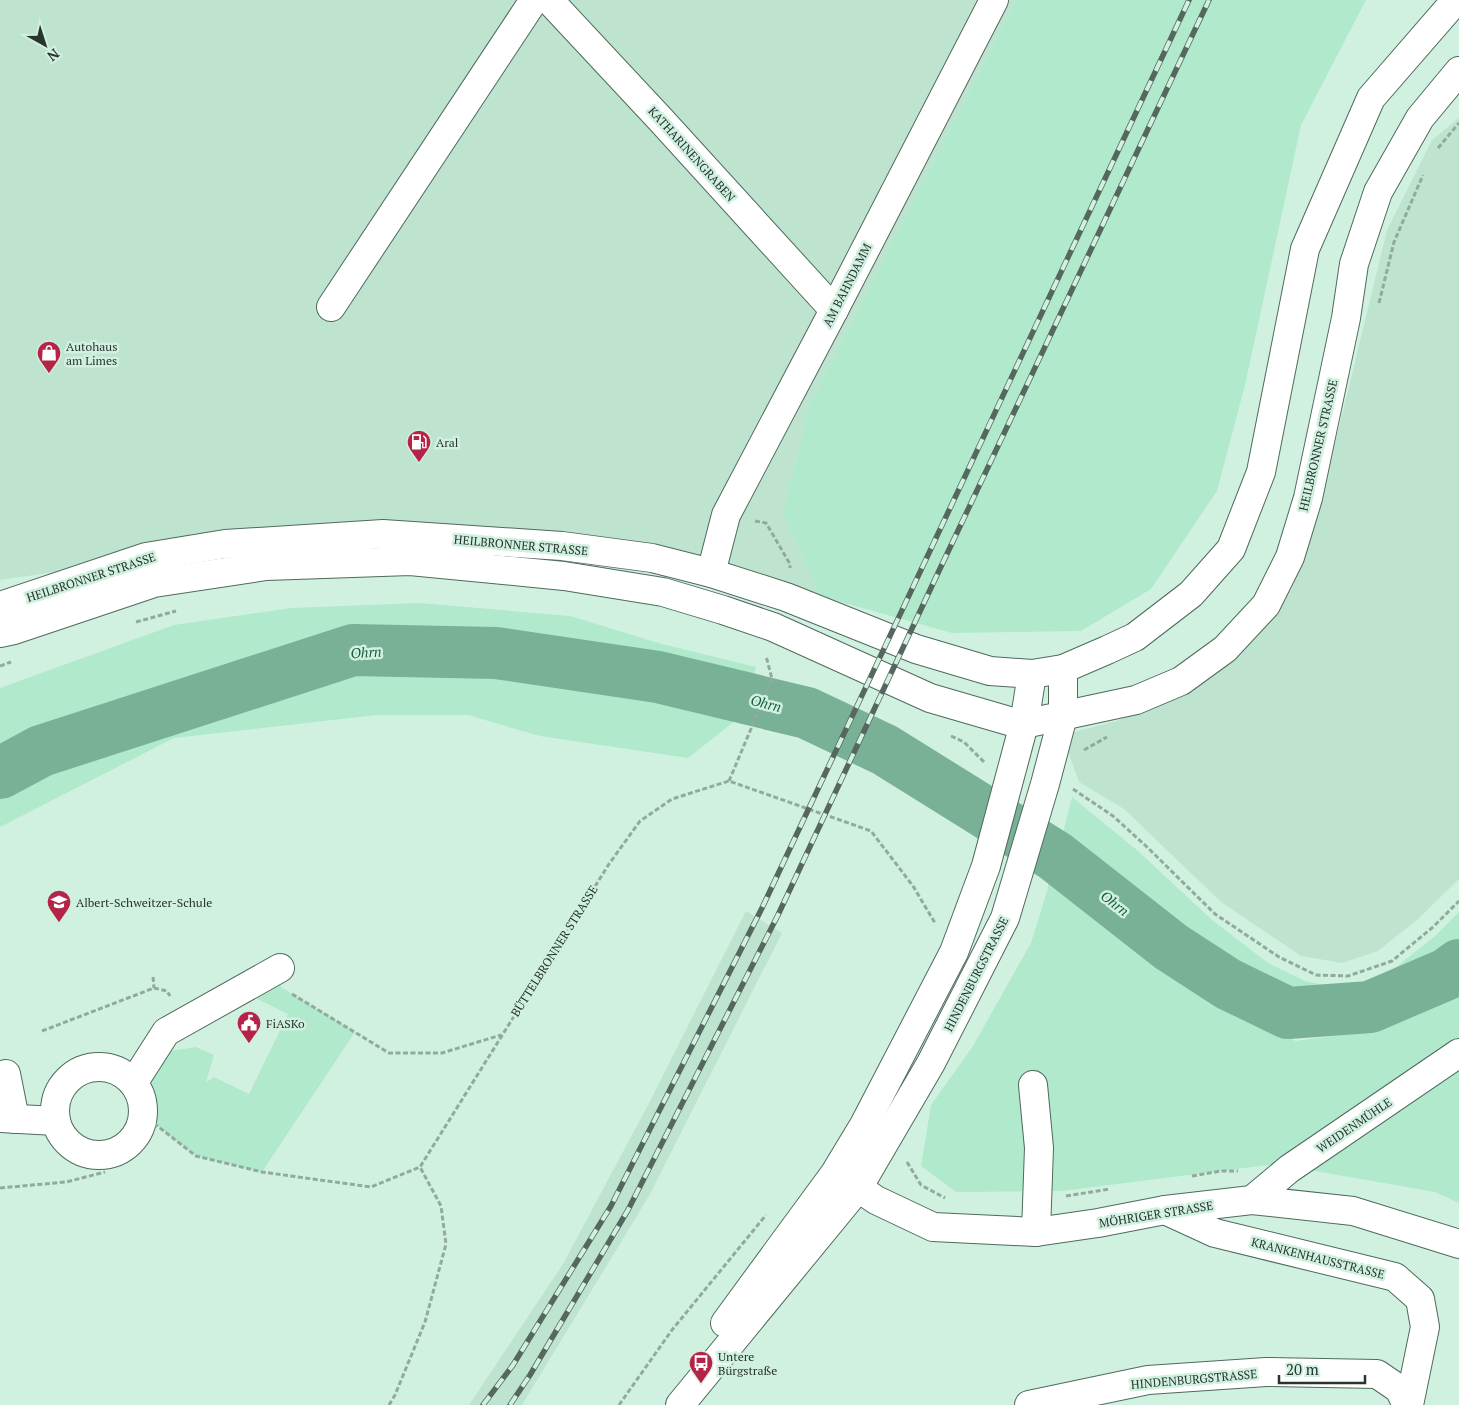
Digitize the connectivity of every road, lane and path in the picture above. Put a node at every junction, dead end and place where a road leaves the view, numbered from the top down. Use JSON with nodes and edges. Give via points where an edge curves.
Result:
{"nodes":[{"id":1,"x":534,"y":0,"type":"edge"},
{"id":2,"x":549,"y":0,"type":"edge"},
{"id":3,"x":994,"y":0,"type":"edge"},
{"id":4,"x":1456,"y":0,"type":"edge"},
{"id":5,"x":1459,"y":71,"type":"edge"},
{"id":6,"x":331,"y":307,"type":"dead end"},
{"id":7,"x":834,"y":310,"type":"junction"},
{"id":8,"x":711,"y":573,"type":"junction"},
{"id":9,"x":0,"y":606,"type":"edge"},
{"id":10,"x":178,"y":610,"type":"dead end"},
{"id":11,"x":133,"y":622,"type":"dead end"},
{"id":12,"x":0,"y":633,"type":"edge"},
{"id":13,"x":765,"y":653,"type":"dead end"},
{"id":14,"x":774,"y":657,"type":"dead end"},
{"id":15,"x":18,"y":660,"type":"dead end"},
{"id":16,"x":0,"y":666,"type":"edge"},
{"id":17,"x":1063,"y":669,"type":"junction"},
{"id":18,"x":1032,"y":674,"type":"junction"},
{"id":19,"x":772,"y":678,"type":"dead end"},
{"id":20,"x":1063,"y":716,"type":"junction"},
{"id":21,"x":1024,"y":724,"type":"junction"},
{"id":22,"x":945,"y":734,"type":"dead end"},
{"id":23,"x":1010,"y":777,"type":"junction"},
{"id":24,"x":729,"y":781,"type":"junction"},
{"id":25,"x":1045,"y":784,"type":"junction"},
{"id":26,"x":1459,"y":901,"type":"edge"},
{"id":27,"x":954,"y":952,"type":"junction"},
{"id":28,"x":280,"y":968,"type":"joint"},
{"id":29,"x":153,"y":977,"type":"dead end"},
{"id":30,"x":154,"y":988,"type":"junction"},
{"id":31,"x":185,"y":1021,"type":"junction"},
{"id":32,"x":42,"y":1031,"type":"dead end"},
{"id":33,"x":502,"y":1034,"type":"junction"},
{"id":34,"x":1459,"y":1053,"type":"edge"},
{"id":35,"x":6,"y":1074,"type":"dead end"},
{"id":36,"x":134,"y":1082,"type":"junction"},
{"id":37,"x":1033,"y":1086,"type":"dead end"},
{"id":38,"x":142,"y":1114,"type":"junction"},
{"id":39,"x":7,"y":1118,"type":"edge"},
{"id":40,"x":56,"y":1121,"type":"junction"},
{"id":41,"x":420,"y":1166,"type":"junction"},
{"id":42,"x":105,"y":1172,"type":"dead end"},
{"id":43,"x":835,"y":1173,"type":"junction"},
{"id":44,"x":0,"y":1188,"type":"edge"},
{"id":45,"x":858,"y":1188,"type":"junction"},
{"id":46,"x":1252,"y":1200,"type":"junction"},
{"id":47,"x":1165,"y":1210,"type":"junction"},
{"id":48,"x":766,"y":1214,"type":"dead end"},
{"id":49,"x":1036,"y":1232,"type":"junction"},
{"id":50,"x":1459,"y":1244,"type":"edge"},
{"id":51,"x":389,"y":1405,"type":"edge"},
{"id":52,"x":619,"y":1405,"type":"edge"},
{"id":53,"x":662,"y":1405,"type":"edge"},
{"id":54,"x":680,"y":1405,"type":"edge"},
{"id":55,"x":1029,"y":1405,"type":"edge"},
{"id":56,"x":1408,"y":1405,"type":"edge"}],
"edges":[{"from":1,"to":6,"type":"street"},
{"from":2,"to":7,"type":"street","name":"KATHARINENGRABEN"},
{"from":3,"to":7,"type":"street","name":"AM BAHNDAMM"},
{"from":4,"to":17,"type":"street","name":"HEILBRONNER STRASSE","via":[[1371,98],[1305,250],[1261,472],[1231,549],[1190,594],[1135,637]]},
{"from":5,"to":20,"type":"street","name":"HEILBRONNER STRASSE","via":[[1420,118],[1378,192],[1354,264],[1346,318],[1308,498],[1290,557],[1266,605],[1225,649],[1181,681],[1136,700]]},
{"from":7,"to":8,"type":"street","name":"AM BAHNDAMM","via":[[726,515]]},
{"from":8,"to":9,"type":"street","name":"HEILBRONNER STRASSE","via":[[652,558],[562,546],[382,534],[224,544],[146,557]]},
{"from":8,"to":18,"type":"street","name":"HEILBRONNER STRASSE","via":[[786,597],[916,649],[990,670]]},
{"from":10,"to":11,"type":"path"},
{"from":12,"to":21,"type":"street","name":"HEILBRONNER STRASSE","via":[[154,583],[266,566],[410,561],[564,576],[662,592],[774,627],[930,698]]},
{"from":13,"to":14,"type":"path"},
{"from":15,"to":16,"type":"path"},
{"from":17,"to":18,"type":"street","name":"HEILBRONNER STRASSE"},
{"from":17,"to":20,"type":"street"},
{"from":18,"to":21,"type":"street"},
{"from":19,"to":24,"type":"path"},
{"from":20,"to":21,"type":"street","name":"HEILBRONNER STRASSE"},
{"from":20,"to":25,"type":"street","name":"HINDENBURGSTRASSE"},
{"from":21,"to":23,"type":"street"},
{"from":22,"to":23,"type":"path","via":[[964,742],[991,770]]},
{"from":23,"to":27,"type":"street","via":[[986,866]]},
{"from":24,"to":27,"type":"path","via":[[871,831],[913,886]]},
{"from":24,"to":33,"type":"path","name":"BÜTTELBRONNER STRASSE","via":[[672,800],[640,821],[609,864]]},
{"from":25,"to":26,"type":"path","via":[[1074,789],[1113,816],[1215,914],[1279,957],[1316,975],[1348,976],[1392,961]]},
{"from":25,"to":45,"type":"street","name":"HINDENBURGSTRASSE","via":[[1005,918],[931,1063]]},
{"from":27,"to":43,"type":"street","via":[[864,1126]]},
{"from":28,"to":31,"type":"street"},
{"from":28,"to":33,"type":"path","via":[[281,987],[389,1053],[442,1053]]},
{"from":29,"to":30,"type":"path"},
{"from":30,"to":31,"type":"path","via":[[167,991]]},
{"from":30,"to":32,"type":"path"},
{"from":31,"to":36,"type":"street","via":[[166,1032]]},
{"from":33,"to":41,"type":"path","name":"BÜTTELBRONNER STRASSE"},
{"from":34,"to":46,"type":"street","name":"WEIDENMÜHLE","via":[[1289,1170]]},
{"from":35,"to":39,"type":"street"},
{"from":36,"to":38,"type":"street","via":[[142,1096]]},
{"from":36,"to":40,"type":"street","via":[[123,1072],[105,1067],[84,1069],[62,1089],[56,1104]]},
{"from":37,"to":49,"type":"street","via":[[1039,1148]]},
{"from":38,"to":40,"type":"street","via":[[138,1134],[121,1151],[103,1155],[78,1150],[65,1138]]},
{"from":38,"to":41,"type":"path","via":[[196,1156],[262,1172],[371,1187]]},
{"from":39,"to":40,"type":"street"},
{"from":41,"to":51,"type":"path","via":[[440,1206],[446,1244],[425,1322]]},
{"from":42,"to":44,"type":"path","via":[[66,1182]]},
{"from":43,"to":45,"type":"street"},
{"from":43,"to":53,"type":"street"},
{"from":45,"to":49,"type":"street","name":"MÖHRIGER STRASSE","via":[[933,1227]]},
{"from":45,"to":54,"type":"street","name":"HINDENBURGSTRASSE"},
{"from":46,"to":47,"type":"street","name":"MÖHRIGER STRASSE"},
{"from":46,"to":50,"type":"street","name":"MÖHRIGER STRASSE","via":[[1353,1211]]},
{"from":47,"to":49,"type":"street","name":"MÖHRIGER STRASSE"},
{"from":47,"to":56,"type":"street","name":"KRANKENHAUSSTRASSE","via":[[1215,1233],[1395,1277],[1420,1299],[1425,1327]]},
{"from":48,"to":52,"type":"path","via":[[672,1330]]},
{"from":55,"to":56,"type":"street","name":"HINDENBURGSTRASSE","via":[[1148,1380],[1266,1372],[1377,1374],[1399,1388]]}]}
